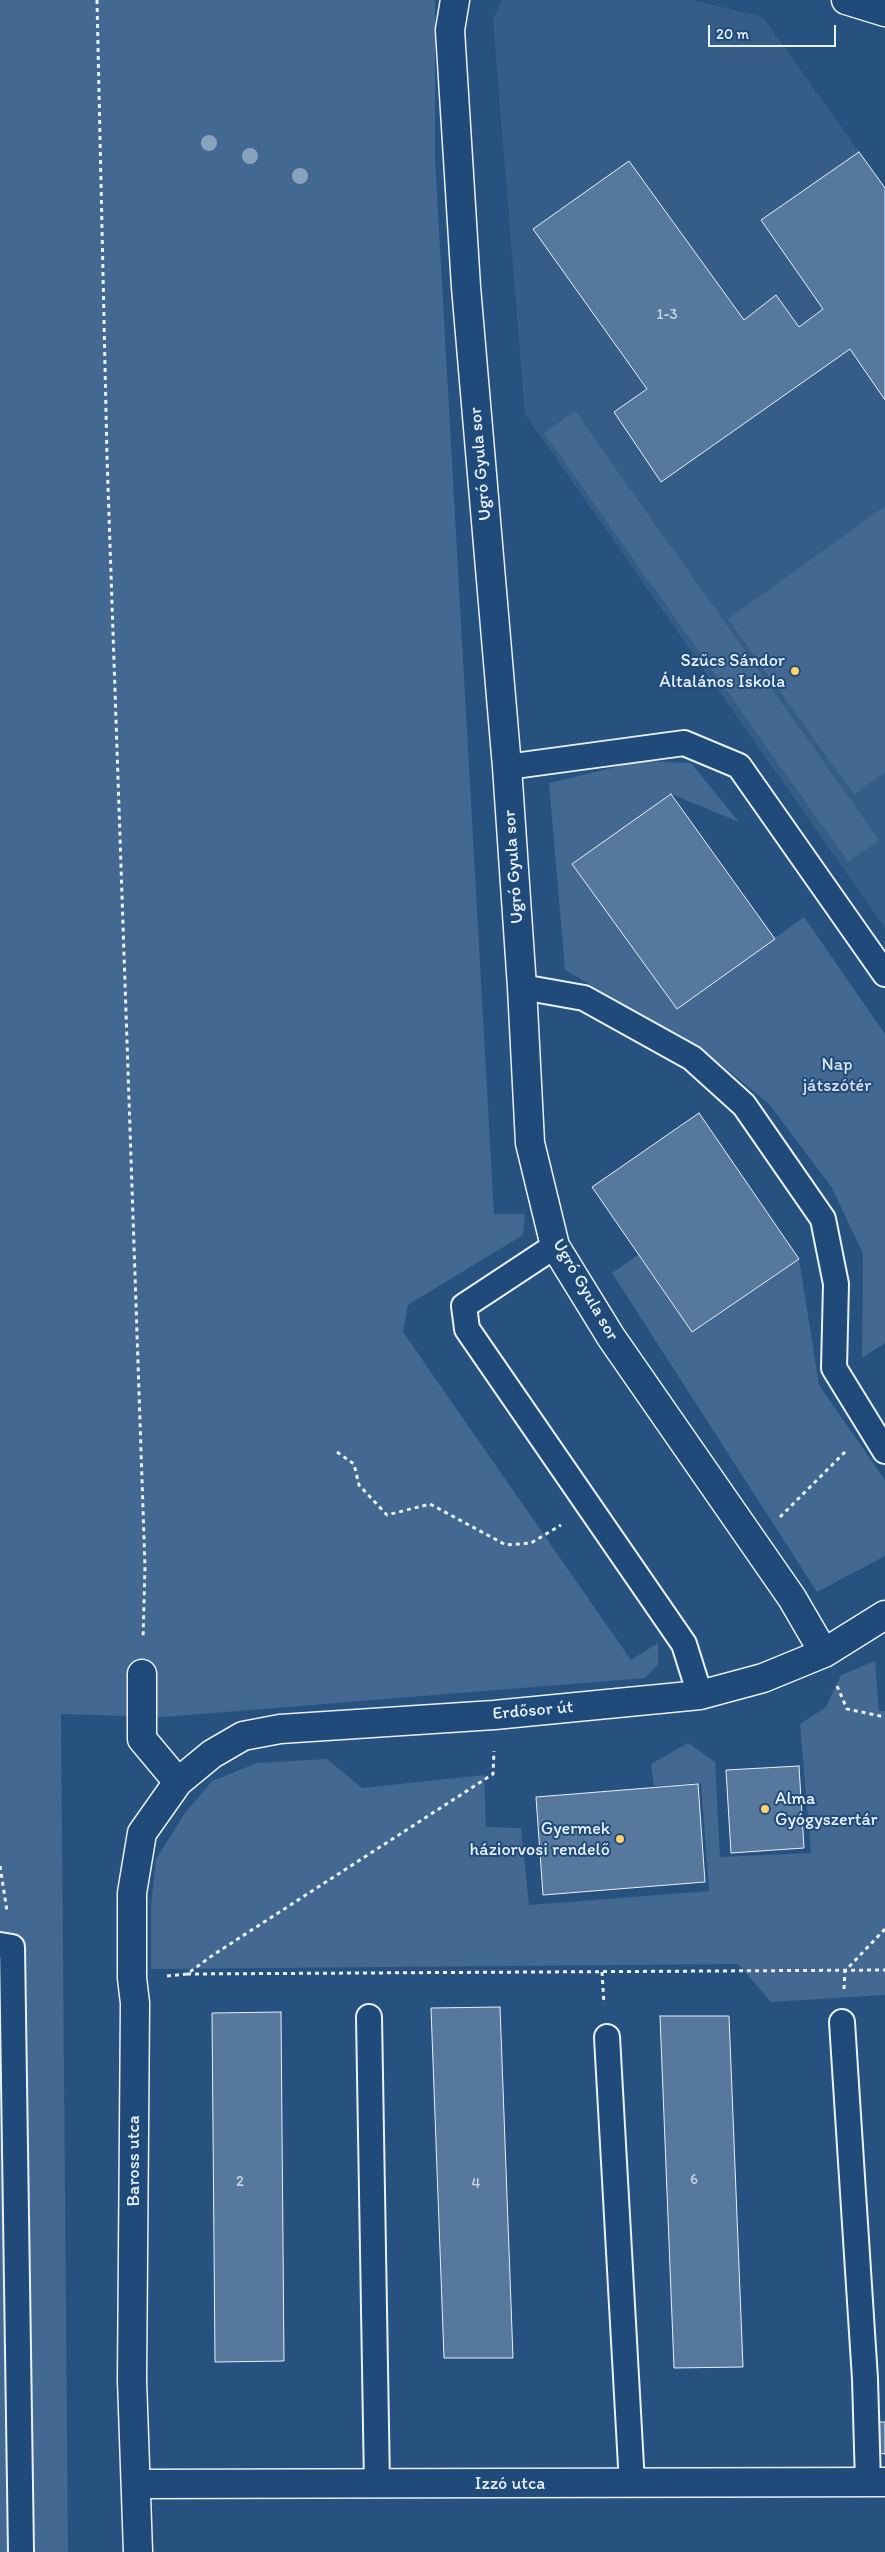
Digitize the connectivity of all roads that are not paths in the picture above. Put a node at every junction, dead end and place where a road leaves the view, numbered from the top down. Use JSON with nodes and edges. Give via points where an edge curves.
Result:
{"nodes":[{"id":1,"x":455,"y":0,"type":"edge"},
{"id":2,"x":846,"y":0,"type":"edge"},
{"id":3,"x":885,"y":12,"type":"edge"},
{"id":4,"x":507,"y":767,"type":"junction"},
{"id":5,"x":885,"y":974,"type":"edge"},
{"id":6,"x":522,"y":987,"type":"junction"},
{"id":7,"x":555,"y":1246,"type":"junction"},
{"id":8,"x":885,"y":1451,"type":"edge"},
{"id":9,"x":885,"y":1615,"type":"edge"},
{"id":10,"x":824,"y":1653,"type":"junction"},
{"id":11,"x":142,"y":1674,"type":"road end"},
{"id":12,"x":700,"y":1695,"type":"junction"},
{"id":13,"x":178,"y":1782,"type":"junction"},
{"id":14,"x":6,"y":1946,"type":"edge"},
{"id":15,"x":369,"y":2018,"type":"dead end"},
{"id":16,"x":842,"y":2022,"type":"dead end"},
{"id":17,"x":606,"y":2037,"type":"dead end"},
{"id":18,"x":8,"y":2153,"type":"edge"},
{"id":19,"x":9,"y":2445,"type":"edge"},
{"id":20,"x":876,"y":2482,"type":"edge"},
{"id":21,"x":136,"y":2484,"type":"junction"},
{"id":22,"x":377,"y":2484,"type":"junction"},
{"id":23,"x":632,"y":2484,"type":"junction"},
{"id":24,"x":21,"y":2552,"type":"edge"},
{"id":25,"x":138,"y":2552,"type":"edge"}],
"edges":[{"from":1,"to":4,"type":"street","name":"Ugró Gyula sor","via":[[450,30],[466,287]]},
{"from":2,"to":3,"type":"street"},
{"from":4,"to":5,"type":"lane","via":[[684,743],[739,766]]},
{"from":4,"to":6,"type":"street","name":"Ugró Gyula sor"},
{"from":6,"to":7,"type":"street","name":"Ugró Gyula sor","via":[[530,1143]]},
{"from":6,"to":8,"type":"lane","via":[[584,998],[692,1058],[744,1105],[823,1219],[836,1284],[834,1368]]},
{"from":7,"to":10,"type":"street","name":"Ugró Gyula sor","via":[[611,1337],[792,1598]]},
{"from":7,"to":12,"type":"lane","via":[[464,1306],[467,1329],[684,1644]]},
{"from":9,"to":10,"type":"street","name":"Erdősor út"},
{"from":10,"to":12,"type":"street","name":"Erdősor út","via":[[763,1678]]},
{"from":11,"to":13,"type":"street","via":[[142,1739]]},
{"from":12,"to":13,"type":"street","name":"Erdősor út","via":[[494,1715],[280,1729],[244,1736],[212,1754]]},
{"from":13,"to":21,"type":"street","name":"Baross utca","via":[[142,1833],[132,1893],[135,2003],[132,2380]]},
{"from":14,"to":18,"type":"lane"},
{"from":15,"to":22,"type":"lane"},
{"from":16,"to":20,"type":"lane","via":[[865,2379]]},
{"from":17,"to":23,"type":"lane"},
{"from":18,"to":19,"type":"lane"},
{"from":19,"to":24,"type":"lane"},
{"from":20,"to":23,"type":"street","name":"Izzó utca"},
{"from":21,"to":22,"type":"street","name":"Izzó utca"},
{"from":21,"to":25,"type":"street","name":"Baross utca"},
{"from":22,"to":23,"type":"street","name":"Izzó utca"}]}
